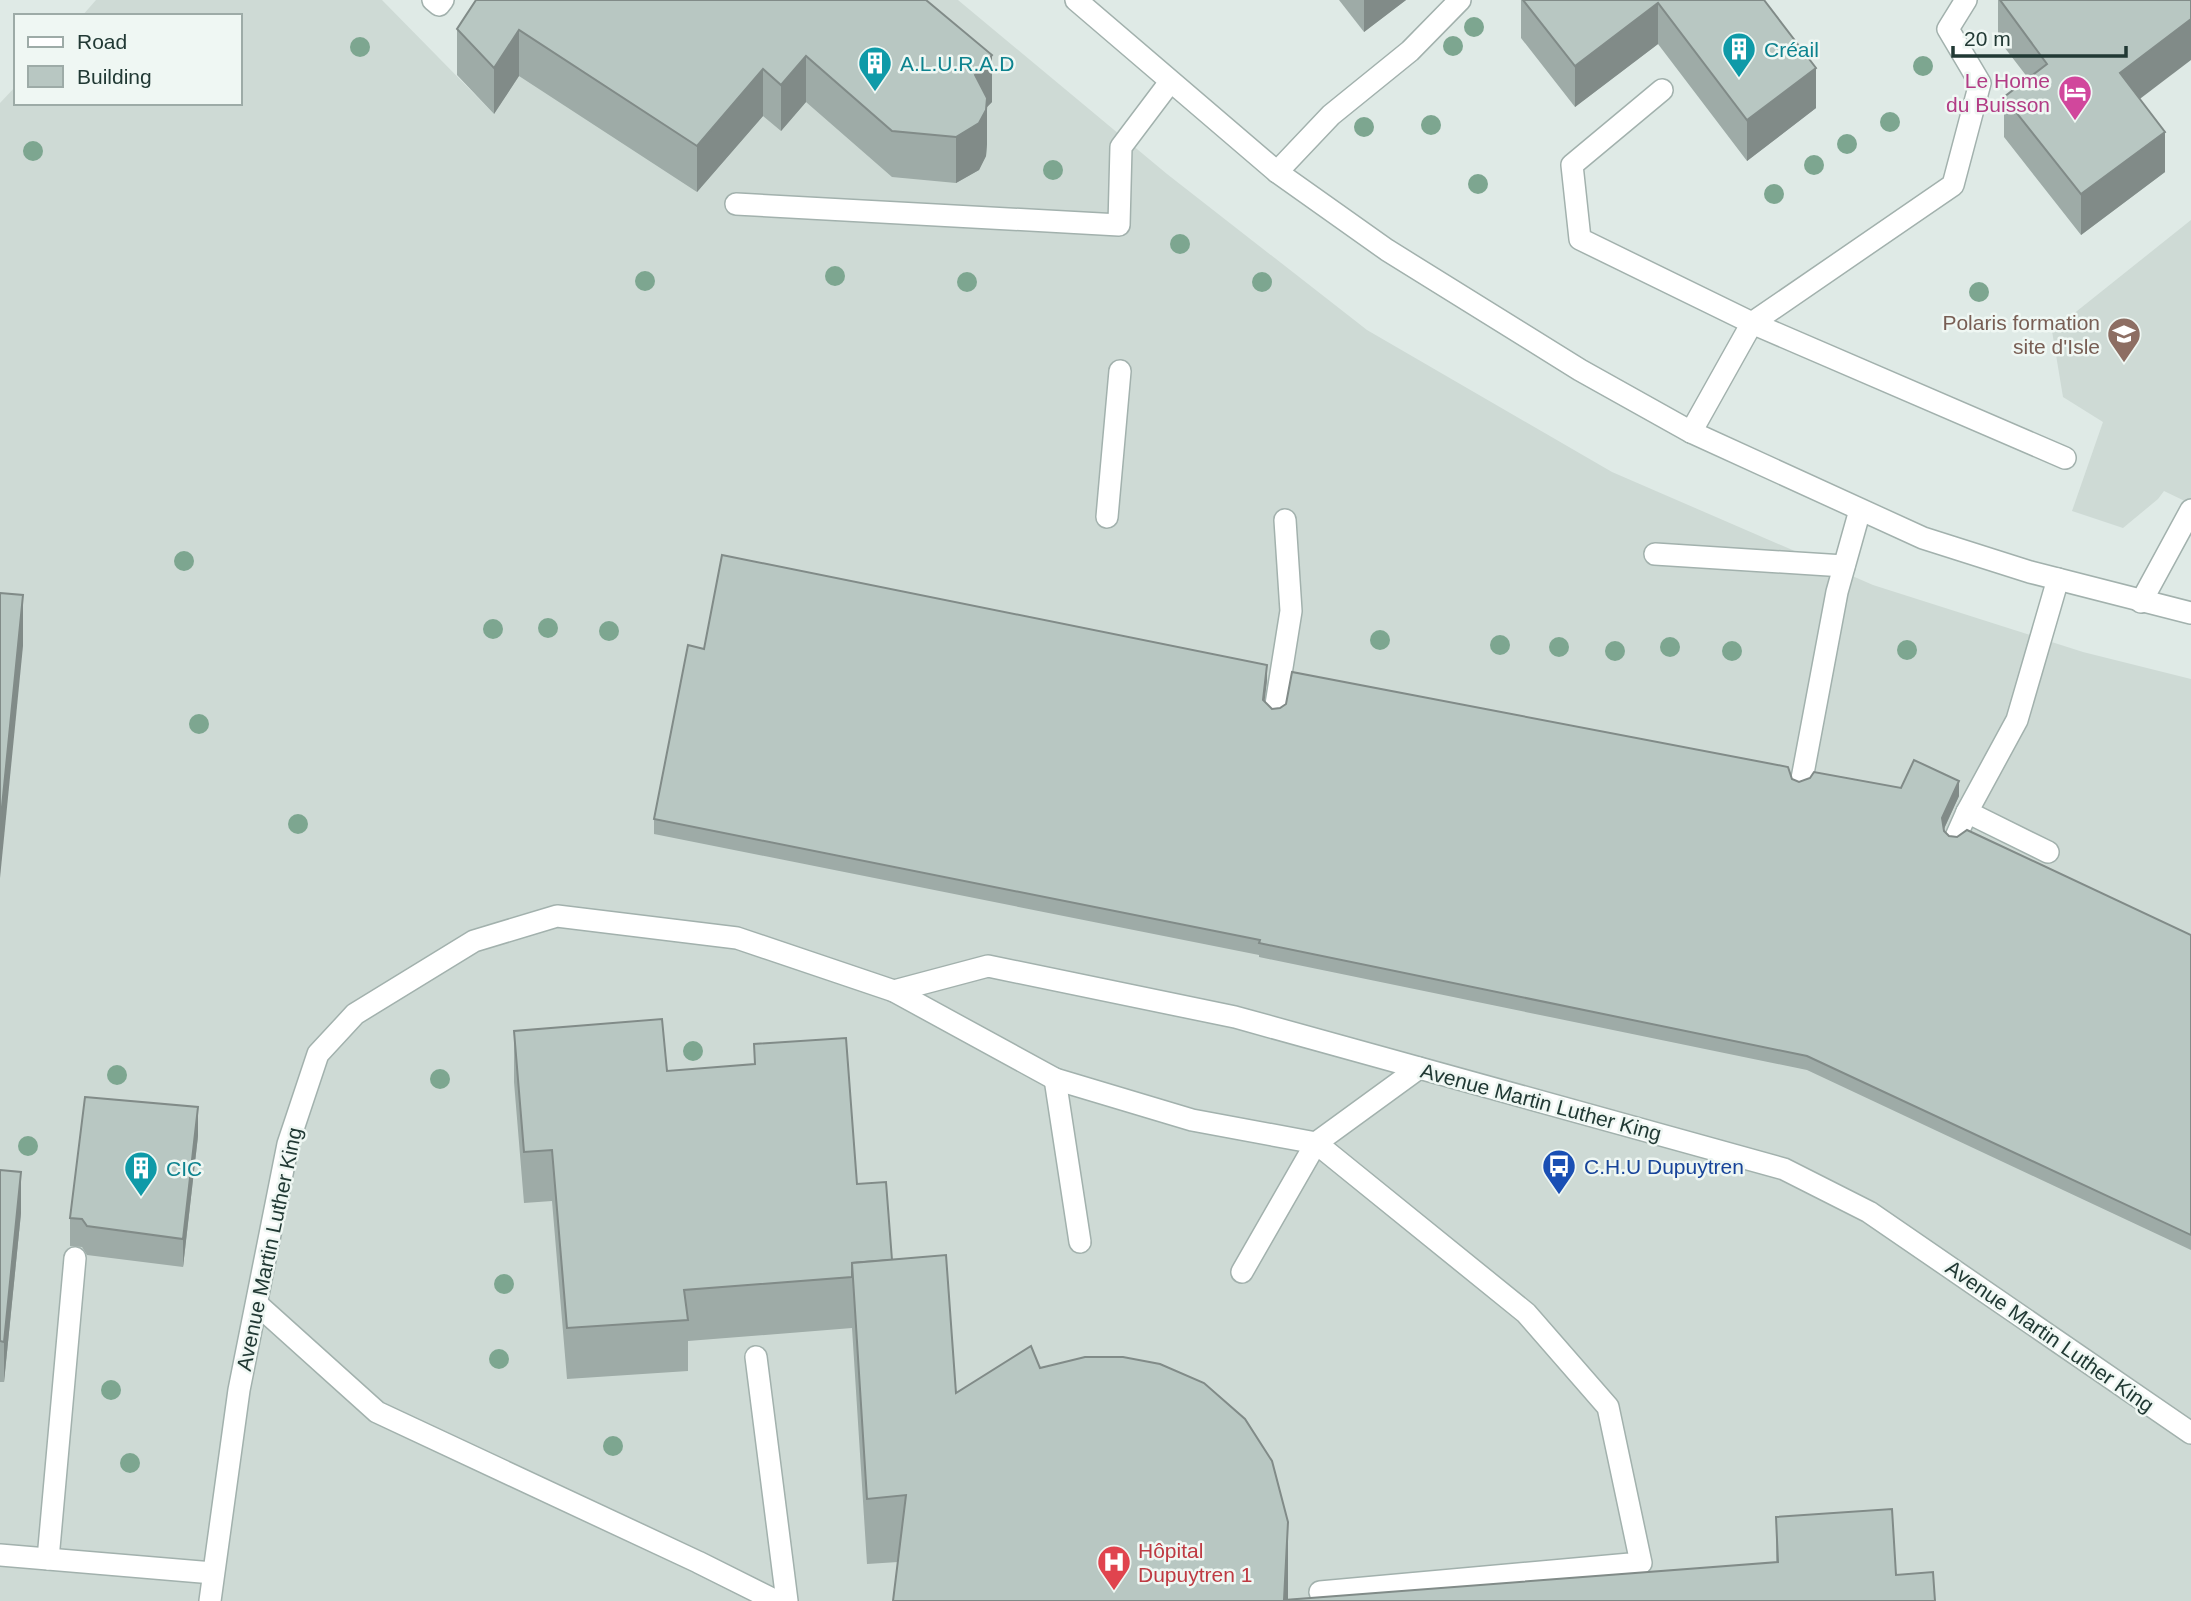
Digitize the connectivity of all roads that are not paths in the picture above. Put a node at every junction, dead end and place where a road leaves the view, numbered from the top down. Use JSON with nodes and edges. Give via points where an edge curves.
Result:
{"nodes":[{"id":1,"x":433,"y":0,"type":"edge"},
{"id":2,"x":443,"y":0,"type":"edge"},
{"id":3,"x":1076,"y":0,"type":"edge"},
{"id":4,"x":1460,"y":0,"type":"edge"},
{"id":5,"x":1966,"y":0,"type":"edge"},
{"id":6,"x":1170,"y":82,"type":"junction"},
{"id":7,"x":1662,"y":90,"type":"dead end"},
{"id":8,"x":1277,"y":172,"type":"junction"},
{"id":9,"x":736,"y":204,"type":"dead end"},
{"id":10,"x":1752,"y":323,"type":"junction"},
{"id":11,"x":1120,"y":371,"type":"dead end"},
{"id":12,"x":1691,"y":432,"type":"junction"},
{"id":13,"x":2065,"y":458,"type":"dead end"},
{"id":14,"x":1860,"y":510,"type":"junction"},
{"id":15,"x":2191,"y":510,"type":"edge"},
{"id":16,"x":1107,"y":517,"type":"dead end"},
{"id":17,"x":1285,"y":520,"type":"dead end"},
{"id":18,"x":1655,"y":554,"type":"dead end"},
{"id":19,"x":1844,"y":566,"type":"junction"},
{"id":20,"x":2058,"y":579,"type":"junction"},
{"id":21,"x":2141,"y":602,"type":"junction"},
{"id":22,"x":2191,"y":613,"type":"edge"},
{"id":23,"x":1275,"y":711,"type":"edge"},
{"id":24,"x":1801,"y":784,"type":"edge"},
{"id":25,"x":1967,"y":813,"type":"junction"},
{"id":26,"x":1955,"y":839,"type":"edge"},
{"id":27,"x":2048,"y":852,"type":"dead end"},
{"id":28,"x":894,"y":991,"type":"junction"},
{"id":29,"x":1419,"y":1068,"type":"junction"},
{"id":30,"x":1055,"y":1079,"type":"junction"},
{"id":31,"x":1316,"y":1143,"type":"junction"},
{"id":32,"x":1080,"y":1242,"type":"dead end"},
{"id":33,"x":75,"y":1258,"type":"dead end"},
{"id":34,"x":1242,"y":1272,"type":"dead end"},
{"id":35,"x":257,"y":1304,"type":"junction"},
{"id":36,"x":756,"y":1357,"type":"dead end"},
{"id":37,"x":2191,"y":1433,"type":"edge"},
{"id":38,"x":0,"y":1555,"type":"edge"},
{"id":39,"x":48,"y":1559,"type":"junction"},
{"id":40,"x":213,"y":1573,"type":"junction"},
{"id":41,"x":1320,"y":1592,"type":"dead end"},
{"id":42,"x":210,"y":1601,"type":"edge"},
{"id":43,"x":776,"y":1601,"type":"edge"},
{"id":44,"x":787,"y":1601,"type":"edge"}],
"edges":[{"from":1,"to":2,"type":"street","via":[[439,5]]},
{"from":3,"to":6,"type":"street"},
{"from":4,"to":8,"type":"street","via":[[1410,51],[1331,115]]},
{"from":5,"to":10,"type":"street","via":[[1948,29],[1980,83],[1953,185]]},
{"from":6,"to":8,"type":"street"},
{"from":6,"to":9,"type":"street","via":[[1121,147],[1119,225]]},
{"from":7,"to":10,"type":"street","via":[[1572,165],[1580,239]]},
{"from":8,"to":12,"type":"street","via":[[1398,258]]},
{"from":10,"to":12,"type":"street"},
{"from":10,"to":13,"type":"street"},
{"from":11,"to":16,"type":"street"},
{"from":12,"to":14,"type":"street"},
{"from":14,"to":19,"type":"street"},
{"from":14,"to":20,"type":"street","via":[[1923,538]]},
{"from":15,"to":21,"type":"street"},
{"from":17,"to":23,"type":"street","via":[[1291,611]]},
{"from":18,"to":19,"type":"street"},
{"from":19,"to":24,"type":"street"},
{"from":20,"to":21,"type":"street"},
{"from":20,"to":25,"type":"street","via":[[2017,720]]},
{"from":21,"to":22,"type":"street"},
{"from":25,"to":26,"type":"street"},
{"from":25,"to":27,"type":"street"},
{"from":28,"to":29,"type":"street","name":"Avenue Martin Luther King","via":[[988,966],[1235,1017]]},
{"from":28,"to":30,"type":"street","name":"Avenue Martin Luther King"},
{"from":28,"to":35,"type":"street","name":"Avenue Martin Luther King","via":[[737,938],[626,924],[557,916],[474,941],[355,1014],[318,1054],[288,1144]]},
{"from":29,"to":31,"type":"street"},
{"from":29,"to":37,"type":"street","name":"Avenue Martin Luther King","via":[[1784,1169],[1869,1212]]},
{"from":30,"to":31,"type":"street","name":"Avenue Martin Luther King","via":[[1192,1121]]},
{"from":30,"to":32,"type":"street"},
{"from":31,"to":34,"type":"street"},
{"from":31,"to":41,"type":"street","via":[[1526,1313],[1608,1407],[1641,1563]]},
{"from":33,"to":39,"type":"street"},
{"from":35,"to":40,"type":"street","name":"Avenue Martin Luther King","via":[[239,1390]]},
{"from":35,"to":43,"type":"street","via":[[377,1412]]},
{"from":36,"to":44,"type":"street"},
{"from":38,"to":39,"type":"street"},
{"from":39,"to":40,"type":"street"},
{"from":40,"to":42,"type":"street","name":"Avenue Martin Luther King"}]}
